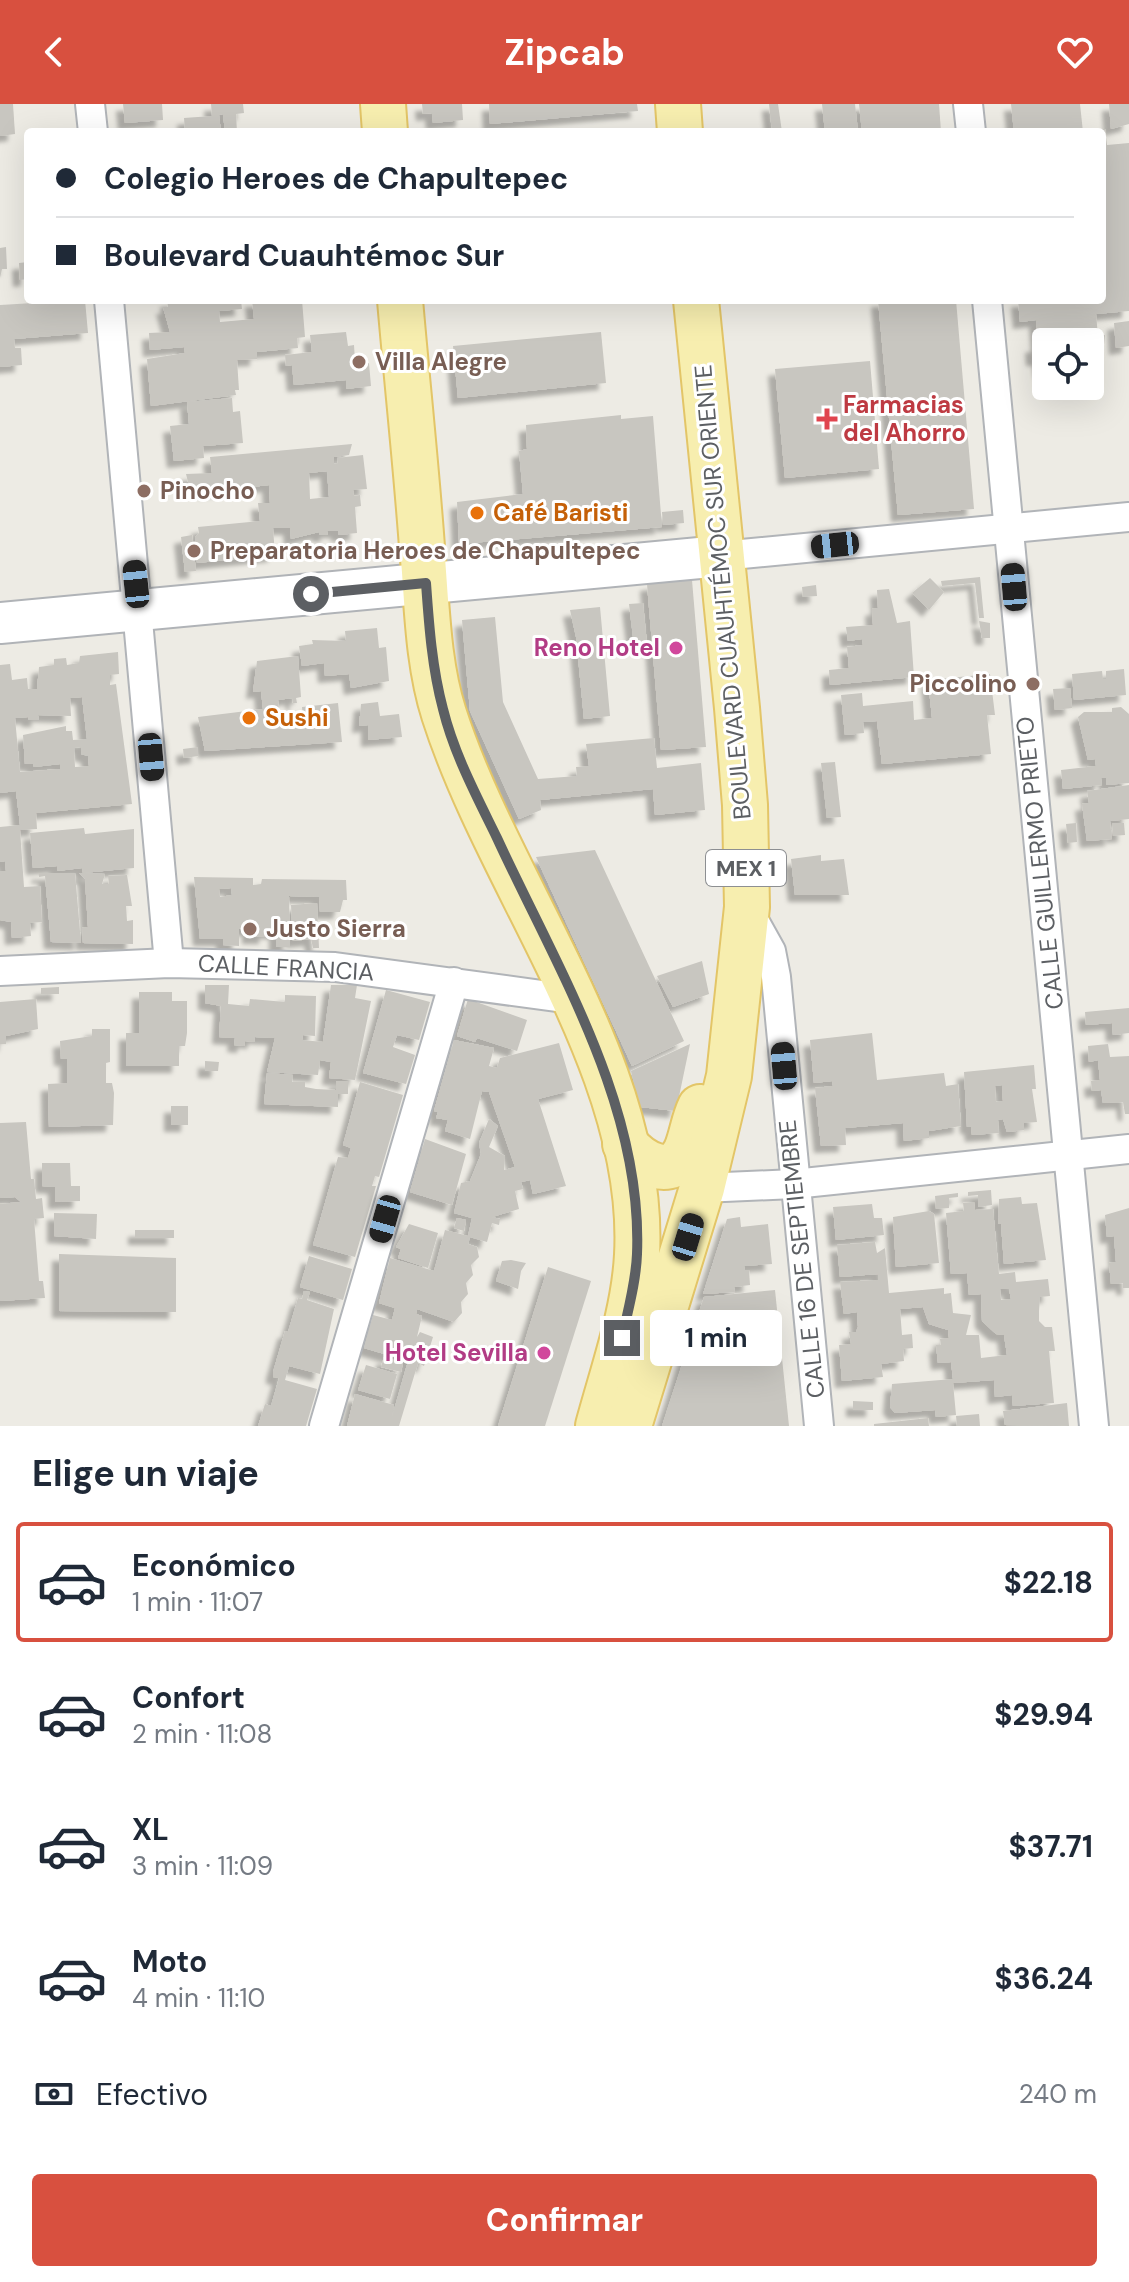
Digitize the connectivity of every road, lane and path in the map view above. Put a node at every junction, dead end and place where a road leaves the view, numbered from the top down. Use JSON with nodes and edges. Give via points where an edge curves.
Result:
{"nodes":[{"id":1,"x":90,"y":104,"type":"edge"},
{"id":2,"x":383,"y":104,"type":"edge"},
{"id":3,"x":678,"y":104,"type":"edge"},
{"id":4,"x":968,"y":104,"type":"edge"},
{"id":5,"x":93,"y":128,"type":"edge"},
{"id":6,"x":385,"y":128,"type":"edge"},
{"id":7,"x":680,"y":128,"type":"edge"},
{"id":8,"x":971,"y":128,"type":"edge"},
{"id":9,"x":109,"y":304,"type":"edge"},
{"id":10,"x":400,"y":304,"type":"edge"},
{"id":11,"x":696,"y":304,"type":"edge"},
{"id":12,"x":987,"y":304,"type":"edge"},
{"id":13,"x":1129,"y":517,"type":"edge"},
{"id":14,"x":1008,"y":528,"type":"junction"},
{"id":15,"x":721,"y":556,"type":"junction"},
{"id":16,"x":426,"y":583,"type":"junction"},
{"id":17,"x":138,"y":610,"type":"junction"},
{"id":18,"x":0,"y":623,"type":"edge"},
{"id":19,"x":747,"y":907,"type":"junction"},
{"id":20,"x":169,"y":963,"type":"junction"},
{"id":21,"x":0,"y":971,"type":"edge"},
{"id":22,"x":454,"y":982,"type":"junction"},
{"id":23,"x":571,"y":999,"type":"junction"},
{"id":24,"x":729,"y":1076,"type":"junction"},
{"id":25,"x":625,"y":1144,"type":"junction"},
{"id":26,"x":1129,"y":1149,"type":"edge"},
{"id":27,"x":1069,"y":1156,"type":"junction"},
{"id":28,"x":794,"y":1184,"type":"junction"},
{"id":29,"x":702,"y":1188,"type":"junction"},
{"id":30,"x":324,"y":1426,"type":"edge"},
{"id":31,"x":598,"y":1426,"type":"edge"},
{"id":32,"x":629,"y":1426,"type":"edge"},
{"id":33,"x":819,"y":1426,"type":"edge"},
{"id":34,"x":1094,"y":1426,"type":"edge"}],
"edges":[{"from":1,"to":5,"type":"street"},
{"from":2,"to":6,"type":"main road"},
{"from":3,"to":7,"type":"main road"},
{"from":4,"to":8,"type":"street"},
{"from":9,"to":17,"type":"street"},
{"from":10,"to":16,"type":"main road"},
{"from":11,"to":15,"type":"main road","name":"BOULEVARD CUAUHTÉMOC SUR ORIENTE","number":"MEX 1"},
{"from":12,"to":14,"type":"street","name":"CALLE GUILLERMO PRIETO"},
{"from":13,"to":14,"type":"street"},
{"from":14,"to":15,"type":"street"},
{"from":14,"to":27,"type":"street","name":"CALLE GUILLERMO PRIETO"},
{"from":15,"to":16,"type":"main road"},
{"from":15,"to":19,"type":"main road","name":"BOULEVARD CUAUHTÉMOC SUR ORIENTE","number":"MEX 1","via":[[745,805]]},
{"from":16,"to":17,"type":"main road"},
{"from":16,"to":23,"type":"main road","via":[[443,712]]},
{"from":17,"to":18,"type":"main road"},
{"from":17,"to":20,"type":"street"},
{"from":19,"to":24,"type":"main road","name":"BOULEVARD CUAUHTÉMOC SUR ORIENTE","number":"MEX 1"},
{"from":19,"to":28,"type":"street","name":"CALLE 16 DE SEPTIEMBRE","via":[[771,951],[776,977]]},
{"from":20,"to":21,"type":"street","name":"CALLE FRANCIA"},
{"from":20,"to":22,"type":"street","name":"CALLE FRANCIA","via":[[335,967]]},
{"from":22,"to":23,"type":"street","name":"CALLE FRANCIA"},
{"from":22,"to":30,"type":"street"},
{"from":23,"to":25,"type":"main road","via":[[606,1077]]},
{"from":24,"to":25,"type":"main road","via":[[698,1111],[686,1151],[677,1161],[663,1168],[648,1165]]},
{"from":24,"to":29,"type":"main road","number":"MEX 1"},
{"from":25,"to":31,"type":"main road","via":[[636,1201],[637,1257]]},
{"from":26,"to":27,"type":"street"},
{"from":27,"to":28,"type":"street"},
{"from":27,"to":34,"type":"street","name":"CALLE GUILLERMO PRIETO"},
{"from":28,"to":29,"type":"street"},
{"from":28,"to":33,"type":"street","name":"CALLE 16 DE SEPTIEMBRE"},
{"from":29,"to":32,"type":"main road","number":"MEX 1"}]}
